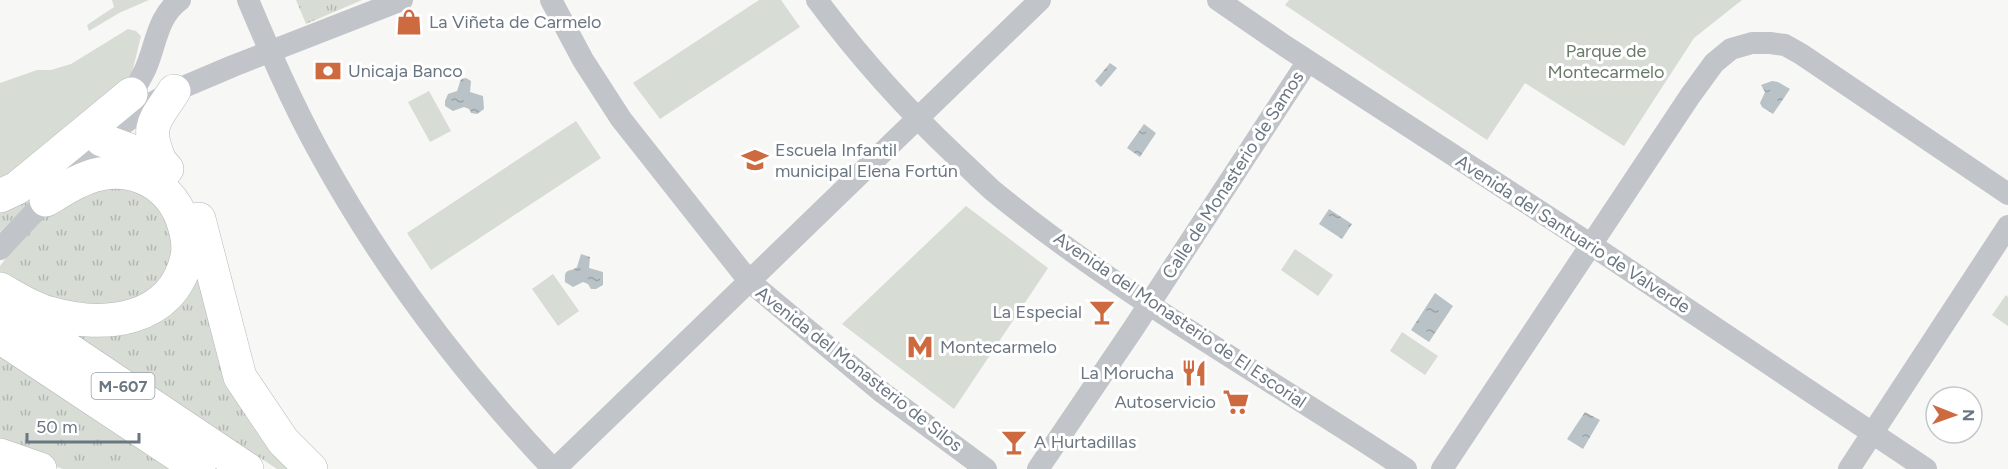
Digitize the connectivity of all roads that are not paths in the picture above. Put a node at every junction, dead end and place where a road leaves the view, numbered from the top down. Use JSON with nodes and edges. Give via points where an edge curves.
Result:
{"nodes":[{"id":1,"x":180,"y":0,"type":"edge"},
{"id":2,"x":248,"y":0,"type":"edge"},
{"id":3,"x":402,"y":0,"type":"edge"},
{"id":4,"x":551,"y":0,"type":"edge"},
{"id":5,"x":817,"y":0,"type":"edge"},
{"id":6,"x":1040,"y":0,"type":"edge"},
{"id":7,"x":1218,"y":0,"type":"edge"},
{"id":8,"x":270,"y":52,"type":"junction"},
{"id":9,"x":1308,"y":62,"type":"junction"},
{"id":10,"x":174,"y":91,"type":"junction"},
{"id":11,"x":131,"y":93,"type":"junction"},
{"id":12,"x":916,"y":118,"type":"junction"},
{"id":13,"x":102,"y":140,"type":"junction"},
{"id":14,"x":160,"y":161,"type":"junction"},
{"id":15,"x":2008,"y":194,"type":"edge"},
{"id":16,"x":0,"y":196,"type":"edge"},
{"id":17,"x":46,"y":200,"type":"junction"},
{"id":18,"x":2008,"y":226,"type":"edge"},
{"id":19,"x":1590,"y":244,"type":"junction"},
{"id":20,"x":4,"y":245,"type":"edge"},
{"id":21,"x":749,"y":281,"type":"junction"},
{"id":22,"x":0,"y":289,"type":"edge"},
{"id":23,"x":0,"y":303,"type":"edge"},
{"id":24,"x":1149,"y":304,"type":"junction"},
{"id":25,"x":0,"y":337,"type":"edge"},
{"id":26,"x":1872,"y":433,"type":"junction"},
{"id":27,"x":0,"y":455,"type":"edge"},
{"id":28,"x":40,"y":469,"type":"edge"},
{"id":29,"x":199,"y":469,"type":"edge"},
{"id":30,"x":247,"y":469,"type":"edge"},
{"id":31,"x":311,"y":469,"type":"edge"},
{"id":32,"x":554,"y":469,"type":"edge"},
{"id":33,"x":986,"y":469,"type":"edge"},
{"id":34,"x":1038,"y":469,"type":"edge"},
{"id":35,"x":1406,"y":469,"type":"edge"},
{"id":36,"x":1442,"y":469,"type":"edge"},
{"id":37,"x":1849,"y":469,"type":"edge"},
{"id":38,"x":1926,"y":469,"type":"edge"}],
"edges":[{"from":1,"to":11,"type":"street","via":[[157,32],[148,63]]},
{"from":2,"to":8,"type":"street"},
{"from":3,"to":8,"type":"street"},
{"from":4,"to":21,"type":"street","name":"Avenida del Monasterio de Silos","via":[[621,119]]},
{"from":5,"to":12,"type":"street","name":"Avenida del Monasterio de El Escorial"},
{"from":6,"to":12,"type":"street"},
{"from":7,"to":9,"type":"street","name":"Avenida del Santuario de Valverde"},
{"from":8,"to":10,"type":"street"},
{"from":8,"to":32,"type":"street","via":[[320,153],[392,269],[454,355]]},
{"from":9,"to":19,"type":"street","name":"Avenida del Santuario de Valverde"},
{"from":9,"to":24,"type":"street","name":"Calle de Monasterio de Samos"},
{"from":10,"to":13,"type":"street"},
{"from":10,"to":14,"type":"highway","via":[[152,129],[152,142]]},
{"from":11,"to":13,"type":"street"},
{"from":11,"to":16,"type":"highway","via":[[17,188]]},
{"from":12,"to":21,"type":"street"},
{"from":12,"to":24,"type":"street","name":"Avenida del Monasterio de El Escorial","via":[[991,189]]},
{"from":13,"to":14,"type":"highway"},
{"from":13,"to":17,"type":"street"},
{"from":14,"to":31,"type":"highway","via":[[192,198],[240,377],[283,441]]},
{"from":15,"to":19,"type":"street","via":[[1801,54],[1785,45],[1752,43],[1731,49],[1714,63]]},
{"from":17,"to":20,"type":"street"},
{"from":17,"to":22,"type":"highway","via":[[99,174],[121,172],[141,176],[159,186],[181,214],[187,235],[188,254],[175,288],[147,311],[130,318],[106,320],[49,313]]},
{"from":18,"to":26,"type":"street"},
{"from":19,"to":26,"type":"street","name":"Avenida del Santuario de Valverde"},
{"from":19,"to":36,"type":"street"},
{"from":21,"to":32,"type":"street"},
{"from":21,"to":33,"type":"street","name":"Avenida del Monasterio de Silos","via":[[883,393]]},
{"from":23,"to":30,"type":"highway","number":"M-607"},
{"from":24,"to":34,"type":"street","name":"Calle de Monasterio de Samos"},
{"from":24,"to":35,"type":"street","name":"Avenida del Monasterio de El Escorial"},
{"from":25,"to":29,"type":"highway","number":"M-607"},
{"from":26,"to":37,"type":"street"},
{"from":26,"to":38,"type":"street","name":"Avenida del Santuario de Valverde"},
{"from":27,"to":28,"type":"highway"}]}
